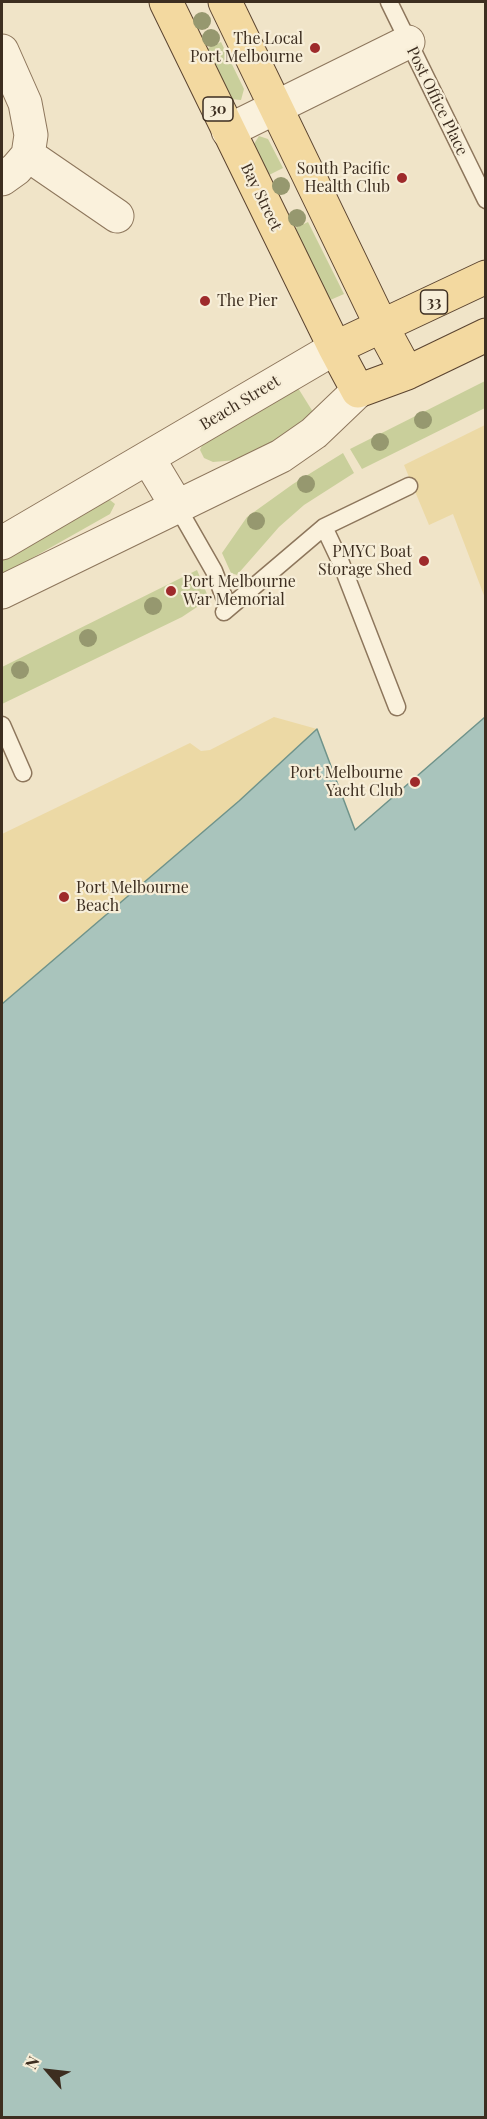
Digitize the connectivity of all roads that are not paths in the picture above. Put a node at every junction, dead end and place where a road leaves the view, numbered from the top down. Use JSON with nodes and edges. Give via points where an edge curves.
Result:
{"nodes":[{"id":1,"x":166,"y":2,"type":"edge"},
{"id":2,"x":225,"y":2,"type":"edge"},
{"id":3,"x":389,"y":2,"type":"edge"},
{"id":4,"x":408,"y":42,"type":"junction"},
{"id":5,"x":2,"y":51,"type":"edge"},
{"id":6,"x":278,"y":107,"type":"junction"},
{"id":7,"x":228,"y":130,"type":"junction"},
{"id":8,"x":27,"y":155,"type":"junction"},
{"id":9,"x":2,"y":179,"type":"edge"},
{"id":10,"x":486,"y":200,"type":"edge"},
{"id":11,"x":117,"y":216,"type":"dead end"},
{"id":12,"x":486,"y":277,"type":"edge"},
{"id":13,"x":382,"y":327,"type":"junction"},
{"id":14,"x":486,"y":335,"type":"edge"},
{"id":15,"x":334,"y":348,"type":"junction"},
{"id":16,"x":407,"y":373,"type":"junction"},
{"id":17,"x":358,"y":391,"type":"junction"},
{"id":18,"x":148,"y":458,"type":"junction"},
{"id":19,"x":409,"y":486,"type":"dead end"},
{"id":20,"x":178,"y":508,"type":"junction"},
{"id":21,"x":324,"y":527,"type":"junction"},
{"id":22,"x":2,"y":543,"type":"edge"},
{"id":23,"x":2,"y":592,"type":"edge"},
{"id":24,"x":397,"y":707,"type":"dead end"},
{"id":25,"x":2,"y":725,"type":"edge"},
{"id":26,"x":23,"y":773,"type":"dead end"}],
"edges":[{"from":1,"to":7,"type":"main road","name":"Bay Street","number":"30"},
{"from":2,"to":6,"type":"main road"},
{"from":3,"to":4,"type":"lane","name":"Post Office Place"},
{"from":4,"to":6,"type":"street"},
{"from":4,"to":10,"type":"lane","name":"Post Office Place"},
{"from":5,"to":8,"type":"street","via":[[29,114],[31,145]]},
{"from":6,"to":7,"type":"street"},
{"from":6,"to":13,"type":"main road"},
{"from":7,"to":15,"type":"main road","name":"Bay Street","number":"30"},
{"from":8,"to":9,"type":"street"},
{"from":8,"to":11,"type":"street"},
{"from":12,"to":13,"type":"main road","name":"Beach Street","number":"33"},
{"from":13,"to":15,"type":"main road","name":"Beach Street","number":"33"},
{"from":13,"to":16,"type":"main road"},
{"from":14,"to":16,"type":"main road"},
{"from":15,"to":17,"type":"main road","name":"Bay Street","number":"30"},
{"from":15,"to":18,"type":"street","name":"Beach Street"},
{"from":16,"to":17,"type":"main road"},
{"from":17,"to":20,"type":"street","via":[[298,445]]},
{"from":18,"to":20,"type":"street"},
{"from":18,"to":22,"type":"street","name":"Beach Street"},
{"from":19,"to":21,"type":"lane"},
{"from":20,"to":21,"type":"lane","via":[[211,564],[224,604]]},
{"from":20,"to":23,"type":"street"},
{"from":21,"to":24,"type":"lane"},
{"from":25,"to":26,"type":"lane"}]}
